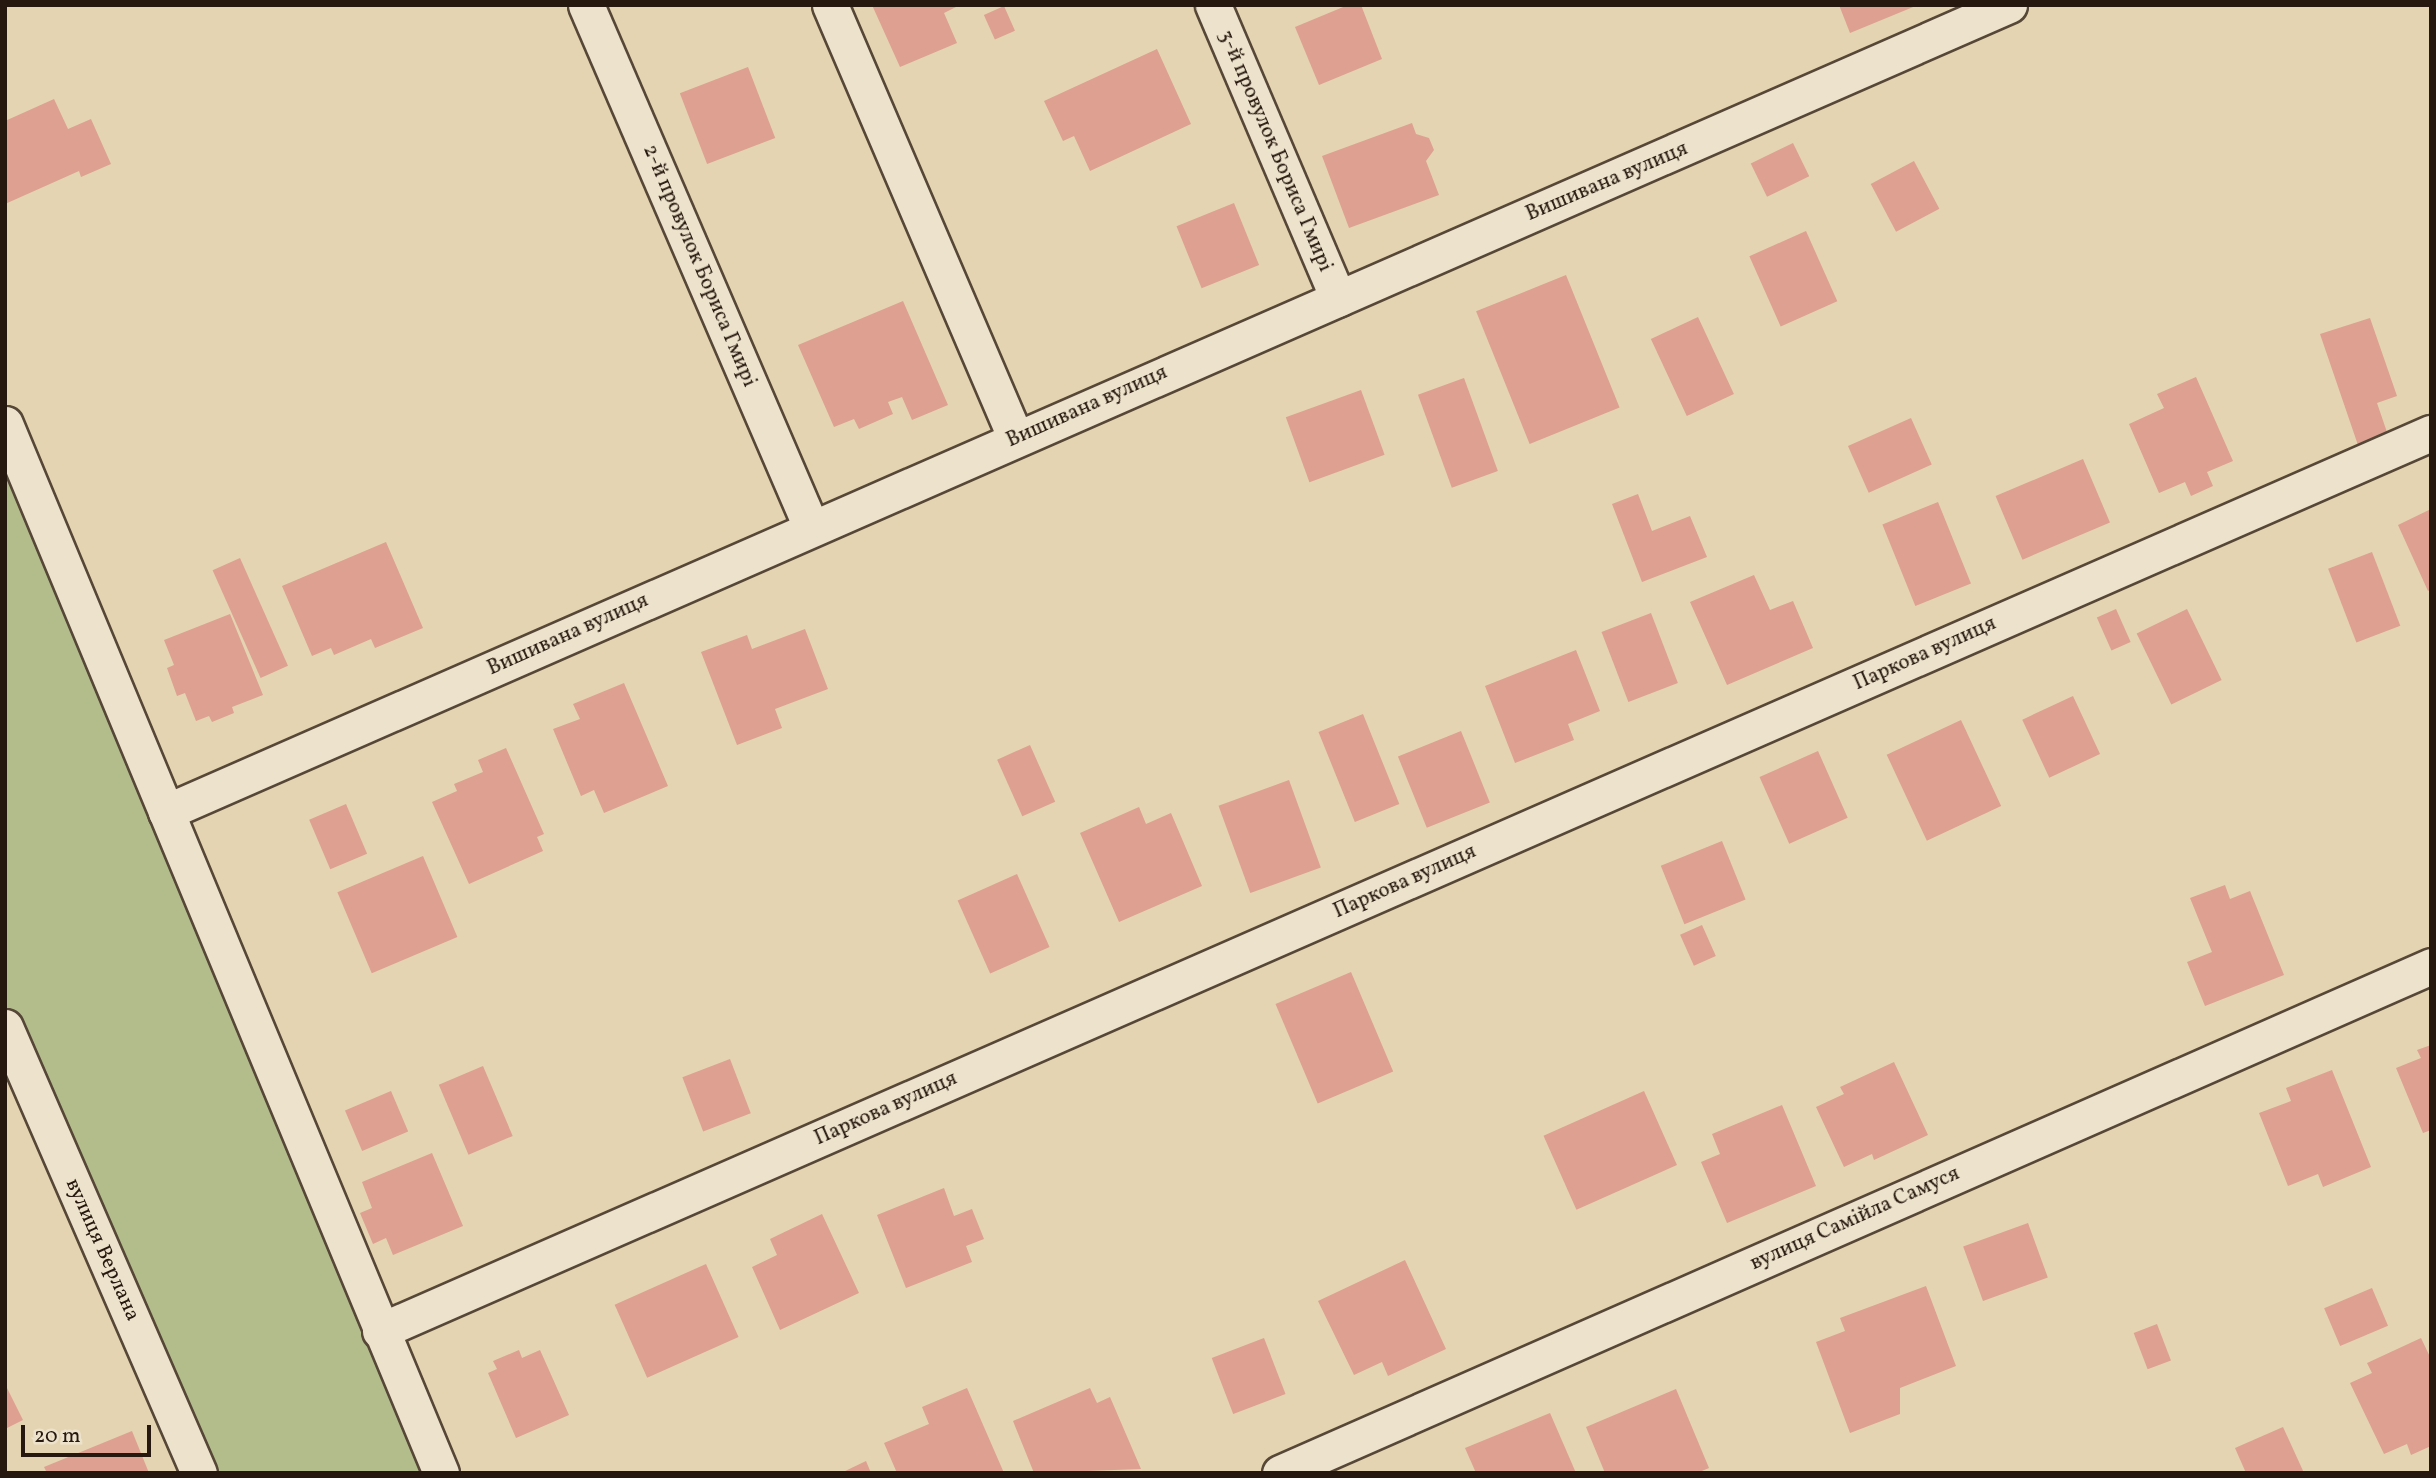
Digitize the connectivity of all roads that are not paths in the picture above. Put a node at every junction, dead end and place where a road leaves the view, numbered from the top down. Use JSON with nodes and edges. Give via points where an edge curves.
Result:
{"nodes":[{"id":1,"x":586,"y":5,"type":"edge"},
{"id":2,"x":830,"y":5,"type":"edge"},
{"id":3,"x":1213,"y":5,"type":"edge"},
{"id":4,"x":2009,"y":5,"type":"edge"},
{"id":5,"x":1338,"y":298,"type":"junction"},
{"id":6,"x":5,"y":424,"type":"edge"},
{"id":7,"x":2431,"y":433,"type":"edge"},
{"id":8,"x":1016,"y":438,"type":"junction"},
{"id":9,"x":811,"y":527,"type":"junction"},
{"id":10,"x":166,"y":812,"type":"junction"},
{"id":11,"x":2431,"y":966,"type":"edge"},
{"id":12,"x":5,"y":1027,"type":"edge"},
{"id":13,"x":14,"y":1070,"type":"edge"},
{"id":14,"x":380,"y":1331,"type":"junction"},
{"id":15,"x":199,"y":1473,"type":"edge"},
{"id":16,"x":441,"y":1473,"type":"edge"},
{"id":17,"x":1280,"y":1473,"type":"edge"}],
"edges":[{"from":1,"to":9,"type":"street","name":"2-й провулок Бориса Гмирі"},
{"from":2,"to":8,"type":"street"},
{"from":3,"to":5,"type":"street","name":"3-й провулок Бориса Гмирі"},
{"from":4,"to":5,"type":"street","name":"Вишивана вулиця"},
{"from":5,"to":8,"type":"street","name":"Вишивана вулиця"},
{"from":6,"to":10,"type":"street"},
{"from":7,"to":14,"type":"street","name":"Паркова вулиця"},
{"from":8,"to":9,"type":"street","name":"Вишивана вулиця"},
{"from":9,"to":10,"type":"street","name":"Вишивана вулиця"},
{"from":10,"to":14,"type":"street"},
{"from":11,"to":17,"type":"street","name":"вулиця Самійла Самуся"},
{"from":12,"to":13,"type":"street","name":"вулиця Верлана"},
{"from":13,"to":15,"type":"street","name":"вулиця Верлана"},
{"from":14,"to":16,"type":"street"}]}
